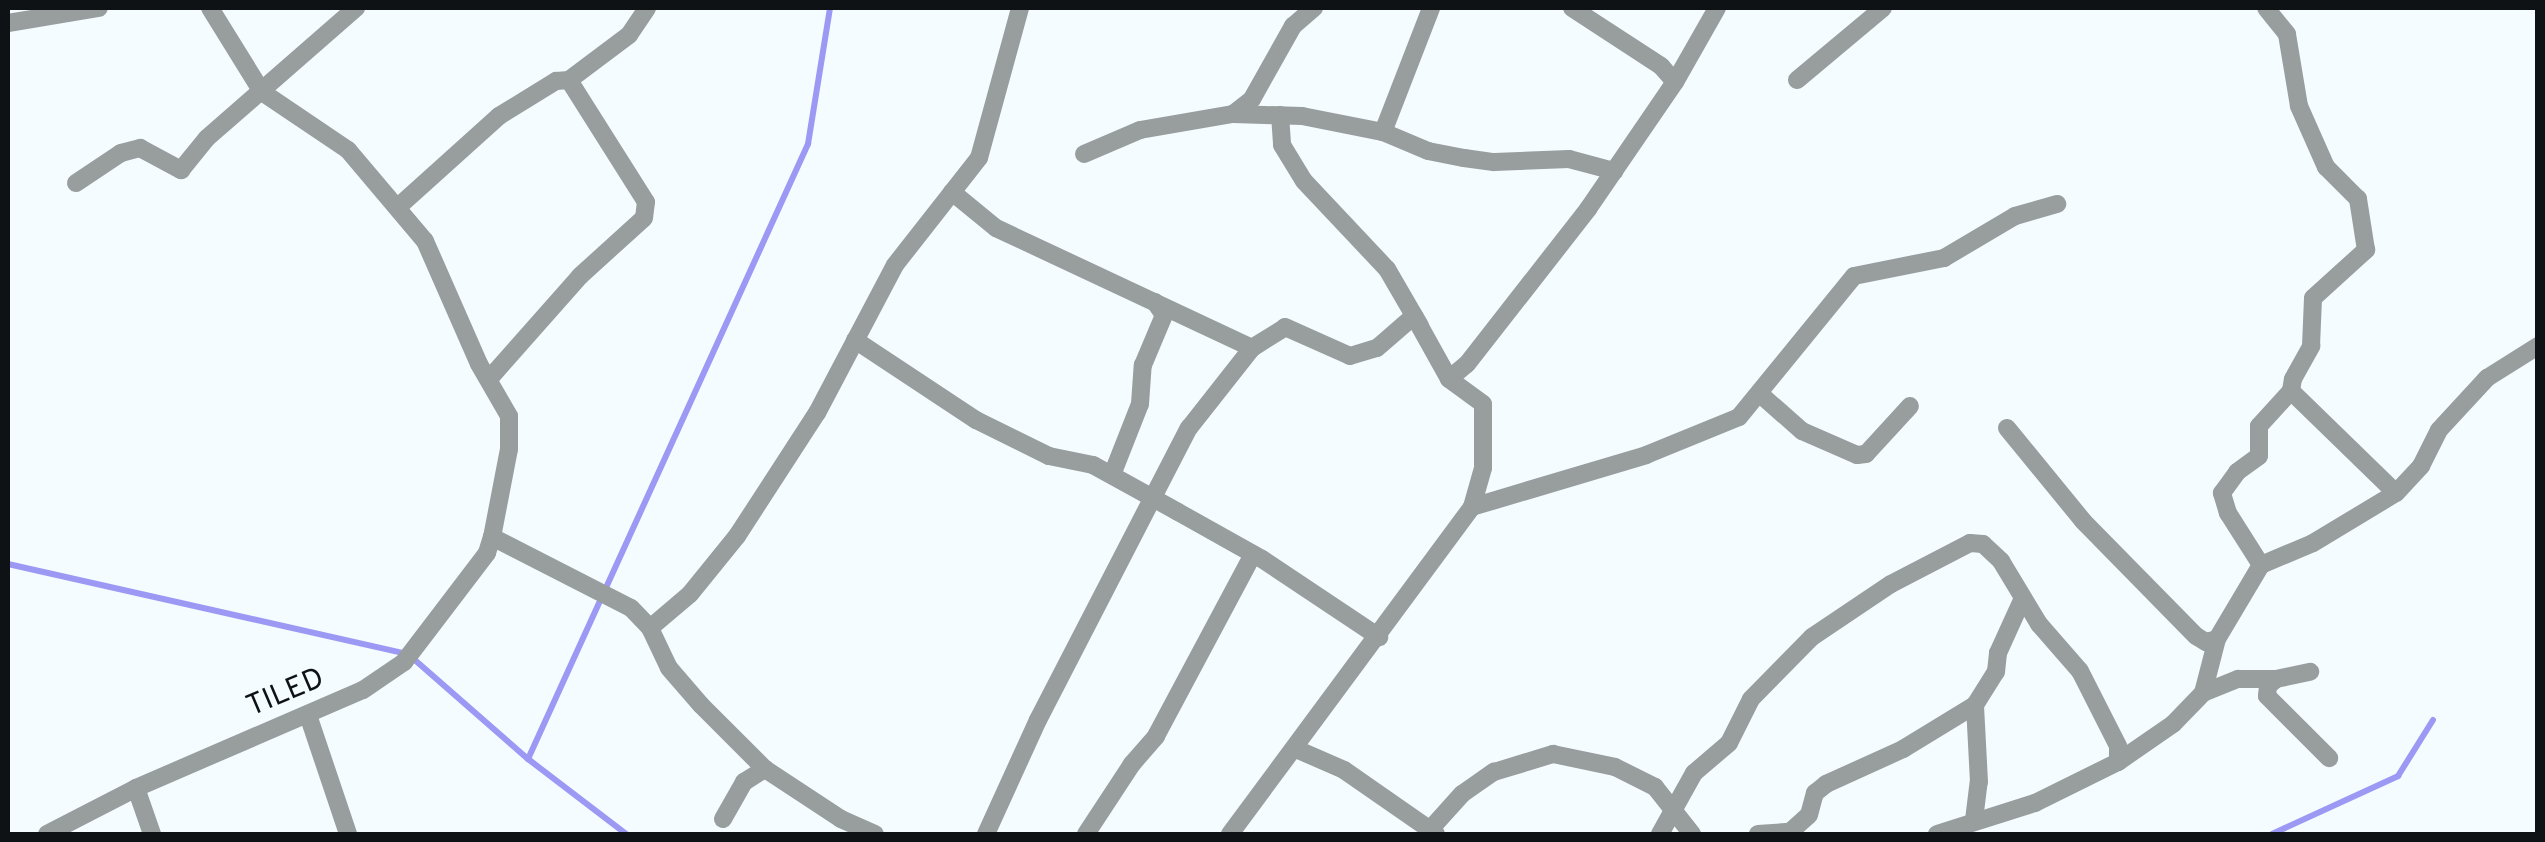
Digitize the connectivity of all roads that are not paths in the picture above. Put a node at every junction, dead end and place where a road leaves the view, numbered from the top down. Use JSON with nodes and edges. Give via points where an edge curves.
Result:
{"nodes":[{"id":1,"x":99,"y":8,"type":"edge"},
{"id":2,"x":210,"y":8,"type":"edge"},
{"id":3,"x":356,"y":8,"type":"edge"},
{"id":4,"x":647,"y":8,"type":"edge"},
{"id":5,"x":1020,"y":8,"type":"edge"},
{"id":6,"x":1314,"y":8,"type":"edge"},
{"id":7,"x":1431,"y":8,"type":"edge"},
{"id":8,"x":1572,"y":8,"type":"edge"},
{"id":9,"x":1717,"y":8,"type":"edge"},
{"id":10,"x":1883,"y":8,"type":"edge"},
{"id":11,"x":2266,"y":8,"type":"edge"},
{"id":12,"x":8,"y":23,"type":"edge"},
{"id":13,"x":570,"y":80,"type":"junction"},
{"id":14,"x":1797,"y":80,"type":"dead end"},
{"id":15,"x":1676,"y":82,"type":"junction"},
{"id":16,"x":262,"y":92,"type":"junction"},
{"id":17,"x":1233,"y":114,"type":"junction"},
{"id":18,"x":1280,"y":115,"type":"junction"},
{"id":19,"x":1383,"y":132,"type":"junction"},
{"id":20,"x":1084,"y":154,"type":"dead end"},
{"id":21,"x":1614,"y":171,"type":"junction"},
{"id":22,"x":76,"y":182,"type":"dead end"},
{"id":23,"x":952,"y":192,"type":"junction"},
{"id":24,"x":2058,"y":204,"type":"dead end"},
{"id":25,"x":398,"y":206,"type":"junction"},
{"id":26,"x":1154,"y":301,"type":"junction"},
{"id":27,"x":1414,"y":316,"type":"junction"},
{"id":28,"x":856,"y":340,"type":"junction"},
{"id":29,"x":2538,"y":346,"type":"edge"},
{"id":30,"x":1252,"y":348,"type":"junction"},
{"id":31,"x":1449,"y":379,"type":"junction"},
{"id":32,"x":489,"y":380,"type":"junction"},
{"id":33,"x":2291,"y":391,"type":"junction"},
{"id":34,"x":1760,"y":394,"type":"junction"},
{"id":35,"x":1910,"y":406,"type":"dead end"},
{"id":36,"x":2007,"y":428,"type":"dead end"},
{"id":37,"x":1112,"y":475,"type":"junction"},
{"id":38,"x":2396,"y":493,"type":"junction"},
{"id":39,"x":1156,"y":499,"type":"junction"},
{"id":40,"x":1472,"y":507,"type":"junction"},
{"id":41,"x":492,"y":536,"type":"junction"},
{"id":42,"x":1253,"y":554,"type":"junction"},
{"id":43,"x":2261,"y":565,"type":"junction"},
{"id":44,"x":2023,"y":598,"type":"junction"},
{"id":45,"x":650,"y":628,"type":"junction"},
{"id":46,"x":1379,"y":637,"type":"junction"},
{"id":47,"x":2218,"y":639,"type":"junction"},
{"id":48,"x":2310,"y":672,"type":"dead end"},
{"id":49,"x":2276,"y":679,"type":"junction"},
{"id":50,"x":2203,"y":693,"type":"junction"},
{"id":51,"x":1976,"y":705,"type":"junction"},
{"id":52,"x":308,"y":715,"type":"junction"},
{"id":53,"x":1296,"y":749,"type":"junction"},
{"id":54,"x":2330,"y":758,"type":"dead end"},
{"id":55,"x":2118,"y":762,"type":"junction"},
{"id":56,"x":766,"y":769,"type":"junction"},
{"id":57,"x":136,"y":788,"type":"junction"},
{"id":58,"x":1675,"y":810,"type":"junction"},
{"id":59,"x":723,"y":818,"type":"dead end"},
{"id":60,"x":1974,"y":820,"type":"junction"},
{"id":61,"x":1430,"y":833,"type":"edge"},
{"id":62,"x":47,"y":834,"type":"edge"},
{"id":63,"x":152,"y":834,"type":"edge"},
{"id":64,"x":348,"y":834,"type":"edge"},
{"id":65,"x":875,"y":834,"type":"edge"},
{"id":66,"x":986,"y":834,"type":"edge"},
{"id":67,"x":1086,"y":834,"type":"edge"},
{"id":68,"x":1230,"y":834,"type":"edge"},
{"id":69,"x":1660,"y":834,"type":"edge"},
{"id":70,"x":1692,"y":834,"type":"edge"},
{"id":71,"x":1758,"y":834,"type":"edge"},
{"id":72,"x":1937,"y":834,"type":"edge"}],
"edges":[{"from":1,"to":12,"type":"street"},
{"from":2,"to":16,"type":"street"},
{"from":3,"to":16,"type":"street"},
{"from":4,"to":13,"type":"street","via":[[628,35]]},
{"from":5,"to":23,"type":"street","via":[[979,158]]},
{"from":6,"to":17,"type":"street","via":[[1293,26],[1252,99]]},
{"from":7,"to":19,"type":"street"},
{"from":8,"to":15,"type":"street"},
{"from":9,"to":15,"type":"street"},
{"from":10,"to":14,"type":"street"},
{"from":11,"to":33,"type":"street","via":[[2287,34],[2300,106],[2326,167],[2358,199],[2366,226],[2366,250],[2313,298],[2311,346]]},
{"from":13,"to":25,"type":"street","via":[[556,81],[499,116]]},
{"from":13,"to":32,"type":"street","via":[[646,202],[644,218],[580,276]]},
{"from":15,"to":21,"type":"street"},
{"from":16,"to":22,"type":"street","via":[[206,138],[180,170],[140,148]]},
{"from":16,"to":25,"type":"street","name":"TILED","via":[[348,150]]},
{"from":17,"to":18,"type":"street"},
{"from":17,"to":20,"type":"street","via":[[1140,130]]},
{"from":18,"to":19,"type":"street"},
{"from":18,"to":27,"type":"street","via":[[1282,145],[1304,181],[1386,270]]},
{"from":19,"to":21,"type":"street","via":[[1464,158],[1569,158]]},
{"from":21,"to":31,"type":"street"},
{"from":23,"to":26,"type":"street","via":[[996,228]]},
{"from":23,"to":28,"type":"street","via":[[896,265]]},
{"from":24,"to":34,"type":"street","via":[[2015,216],[1944,258],[1854,276]]},
{"from":25,"to":32,"type":"street","name":"TILED","via":[[425,242]]},
{"from":26,"to":30,"type":"street"},
{"from":26,"to":37,"type":"street","via":[[1164,315]]},
{"from":27,"to":30,"type":"street","via":[[1378,348],[1350,356],[1285,327]]},
{"from":27,"to":31,"type":"street"},
{"from":28,"to":37,"type":"street","via":[[976,420],[1049,456],[1093,464]]},
{"from":28,"to":45,"type":"street","via":[[737,536],[690,594]]},
{"from":29,"to":38,"type":"street","via":[[2487,378],[2439,430],[2421,466]]},
{"from":30,"to":39,"type":"street","via":[[1190,428]]},
{"from":31,"to":40,"type":"street","via":[[1483,404],[1484,468]]},
{"from":32,"to":41,"type":"street","name":"TILED","via":[[509,416]]},
{"from":33,"to":38,"type":"street"},
{"from":33,"to":43,"type":"street","via":[[2258,426],[2259,456],[2222,493]]},
{"from":34,"to":35,"type":"street","via":[[1802,430],[1857,455],[1866,454]]},
{"from":34,"to":40,"type":"street","via":[[1739,417],[1646,455]]},
{"from":36,"to":47,"type":"street","via":[[2083,521],[2196,636]]},
{"from":37,"to":39,"type":"street"},
{"from":38,"to":43,"type":"street","via":[[2313,543]]},
{"from":39,"to":42,"type":"street"},
{"from":39,"to":66,"type":"street","via":[[1038,720]]},
{"from":40,"to":46,"type":"street"},
{"from":41,"to":45,"type":"street","via":[[632,608]]},
{"from":41,"to":52,"type":"street","name":"TILED","via":[[487,553],[404,662]]},
{"from":42,"to":46,"type":"street"},
{"from":42,"to":67,"type":"street","via":[[1156,736]]},
{"from":43,"to":47,"type":"street"},
{"from":44,"to":51,"type":"street","via":[[1996,672]]},
{"from":44,"to":55,"type":"street","via":[[2080,671],[2118,746]]},
{"from":44,"to":58,"type":"street","via":[[1982,544],[1970,543],[1891,584],[1812,637],[1768,679],[1736,734],[1694,772]]},
{"from":45,"to":56,"type":"street","via":[[669,668]]},
{"from":46,"to":53,"type":"street"},
{"from":47,"to":50,"type":"street"},
{"from":48,"to":49,"type":"street"},
{"from":49,"to":50,"type":"street","via":[[2238,679]]},
{"from":49,"to":54,"type":"street","via":[[2267,696]]},
{"from":50,"to":55,"type":"street","via":[[2173,724]]},
{"from":51,"to":60,"type":"street"},
{"from":51,"to":71,"type":"street","via":[[1826,784],[1790,832]]},
{"from":52,"to":57,"type":"street","name":"TILED"},
{"from":52,"to":64,"type":"street"},
{"from":53,"to":61,"type":"street","via":[[1344,770]]},
{"from":53,"to":68,"type":"street"},
{"from":55,"to":60,"type":"street","via":[[2036,803]]},
{"from":56,"to":59,"type":"street","via":[[744,782]]},
{"from":56,"to":65,"type":"street"},
{"from":57,"to":62,"type":"street","name":"TILED"},
{"from":57,"to":63,"type":"street"},
{"from":58,"to":61,"type":"street","via":[[1655,787],[1615,768],[1553,754],[1494,772],[1462,794]]},
{"from":58,"to":69,"type":"street"},
{"from":58,"to":70,"type":"street"},
{"from":60,"to":72,"type":"street"}]}
